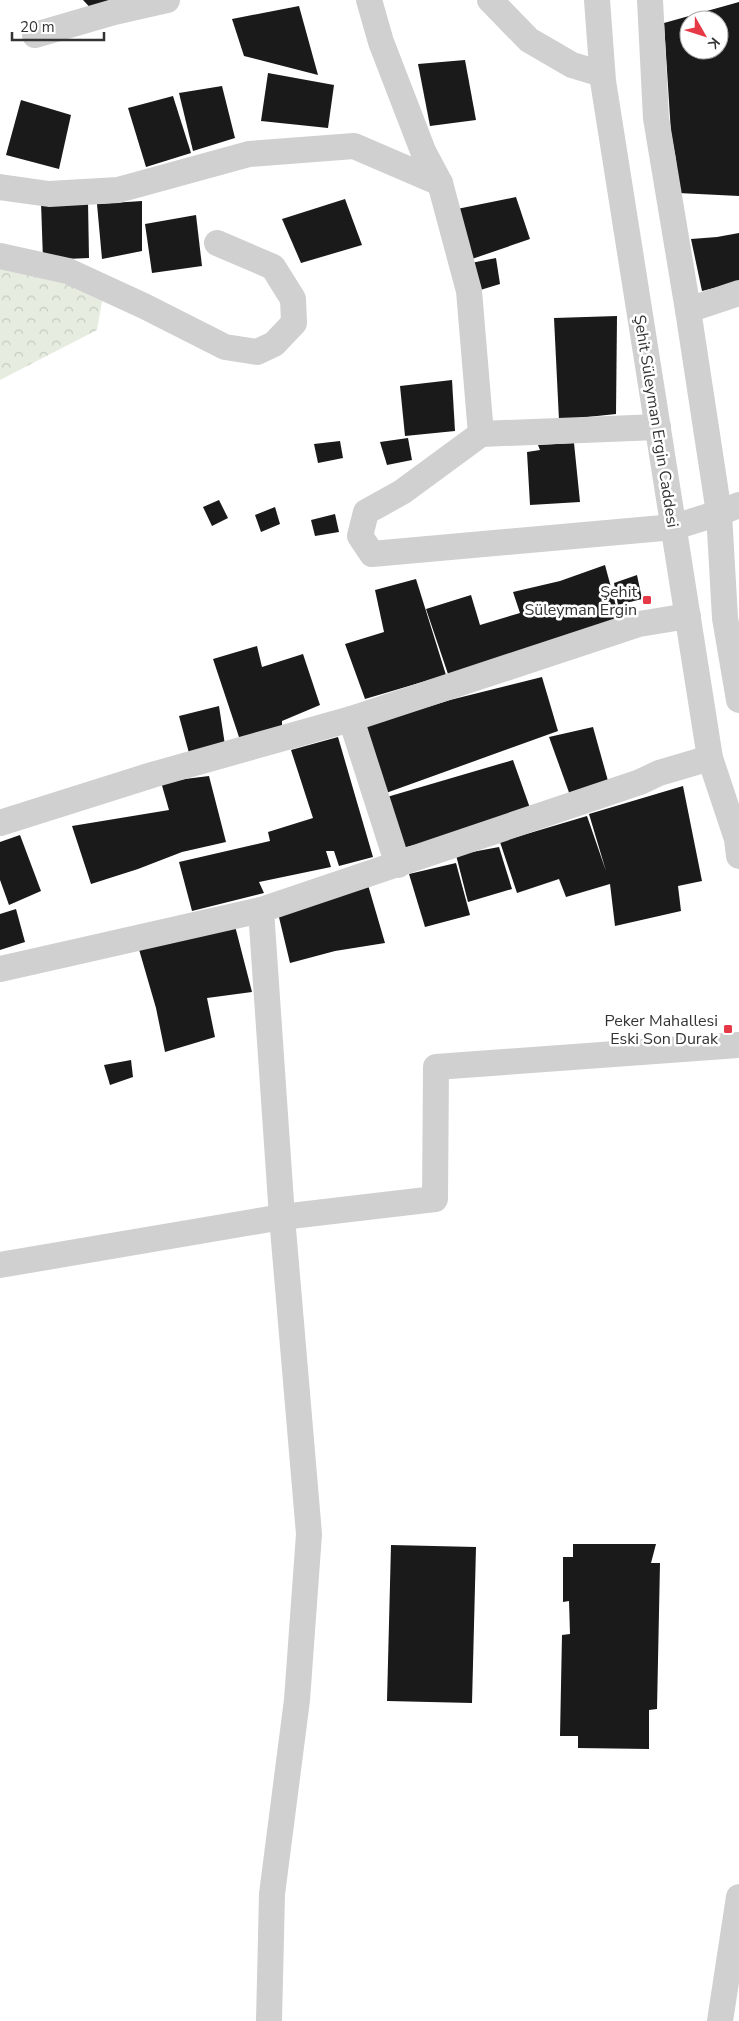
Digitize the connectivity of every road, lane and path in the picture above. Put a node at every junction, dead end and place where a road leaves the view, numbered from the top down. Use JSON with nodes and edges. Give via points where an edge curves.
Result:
{"nodes":[{"id":1,"x":167,"y":0,"type":"edge"},
{"id":2,"x":369,"y":0,"type":"edge"},
{"id":3,"x":490,"y":0,"type":"edge"},
{"id":4,"x":597,"y":0,"type":"edge"},
{"id":5,"x":650,"y":0,"type":"edge"},
{"id":6,"x":35,"y":35,"type":"dead end"},
{"id":7,"x":602,"y":74,"type":"junction"},
{"id":8,"x":440,"y":183,"type":"junction"},
{"id":9,"x":0,"y":187,"type":"edge"},
{"id":10,"x":218,"y":243,"type":"dead end"},
{"id":11,"x":0,"y":256,"type":"edge"},
{"id":12,"x":739,"y":293,"type":"edge"},
{"id":13,"x":688,"y":310,"type":"junction"},
{"id":14,"x":658,"y":427,"type":"junction"},
{"id":15,"x":481,"y":434,"type":"junction"},
{"id":16,"x":729,"y":509,"type":"edge"},
{"id":17,"x":674,"y":527,"type":"junction"},
{"id":18,"x":732,"y":615,"type":"edge"},
{"id":19,"x":688,"y":616,"type":"junction"},
{"id":20,"x":739,"y":700,"type":"edge"},
{"id":21,"x":351,"y":719,"type":"junction"},
{"id":22,"x":710,"y":758,"type":"junction"},
{"id":23,"x":0,"y":823,"type":"edge"},
{"id":24,"x":738,"y":838,"type":"edge"},
{"id":25,"x":398,"y":865,"type":"junction"},
{"id":26,"x":261,"y":910,"type":"junction"},
{"id":27,"x":0,"y":969,"type":"edge"},
{"id":28,"x":739,"y":1044,"type":"edge"},
{"id":29,"x":282,"y":1217,"type":"junction"},
{"id":30,"x":0,"y":1266,"type":"edge"},
{"id":31,"x":739,"y":1897,"type":"edge"},
{"id":32,"x":733,"y":1978,"type":"edge"},
{"id":33,"x":269,"y":2021,"type":"edge"},
{"id":34,"x":720,"y":2021,"type":"edge"}],
"edges":[{"from":1,"to":6,"type":"street"},
{"from":2,"to":8,"type":"street","via":[[384,51],[423,151]]},
{"from":3,"to":7,"type":"street","via":[[529,40],[572,65]]},
{"from":4,"to":7,"type":"street","name":"Şehit Süleyman Ergin Caddesi"},
{"from":5,"to":13,"type":"street","via":[[656,118]]},
{"from":7,"to":14,"type":"street","name":"Şehit Süleyman Ergin Caddesi"},
{"from":8,"to":9,"type":"street","via":[[354,146],[249,154],[118,190],[49,194]]},
{"from":8,"to":15,"type":"street","via":[[469,292]]},
{"from":10,"to":11,"type":"street","via":[[273,267],[293,299],[294,323],[274,344],[257,352],[225,347],[68,271]]},
{"from":12,"to":13,"type":"street"},
{"from":13,"to":16,"type":"street"},
{"from":14,"to":15,"type":"street"},
{"from":14,"to":17,"type":"street","name":"Şehit Süleyman Ergin Caddesi"},
{"from":15,"to":17,"type":"street","via":[[402,492],[366,512],[360,536],[372,554]]},
{"from":16,"to":17,"type":"street"},
{"from":16,"to":18,"type":"street"},
{"from":17,"to":19,"type":"street","name":"Şehit Süleyman Ergin Caddesi"},
{"from":18,"to":20,"type":"street"},
{"from":19,"to":21,"type":"street","via":[[639,624]]},
{"from":19,"to":22,"type":"street","name":"Şehit Süleyman Ergin Caddesi"},
{"from":21,"to":23,"type":"street","via":[[152,775]]},
{"from":21,"to":25,"type":"street"},
{"from":22,"to":24,"type":"street","name":"Şehit Süleyman Ergin Caddesi"},
{"from":22,"to":25,"type":"street"},
{"from":25,"to":26,"type":"street"},
{"from":26,"to":27,"type":"street"},
{"from":26,"to":29,"type":"street"},
{"from":28,"to":29,"type":"street","via":[[436,1067],[435,1199]]},
{"from":29,"to":30,"type":"street"},
{"from":29,"to":33,"type":"street","via":[[309,1534],[297,1700],[272,1894]]},
{"from":31,"to":32,"type":"street"},
{"from":32,"to":34,"type":"street"}]}
